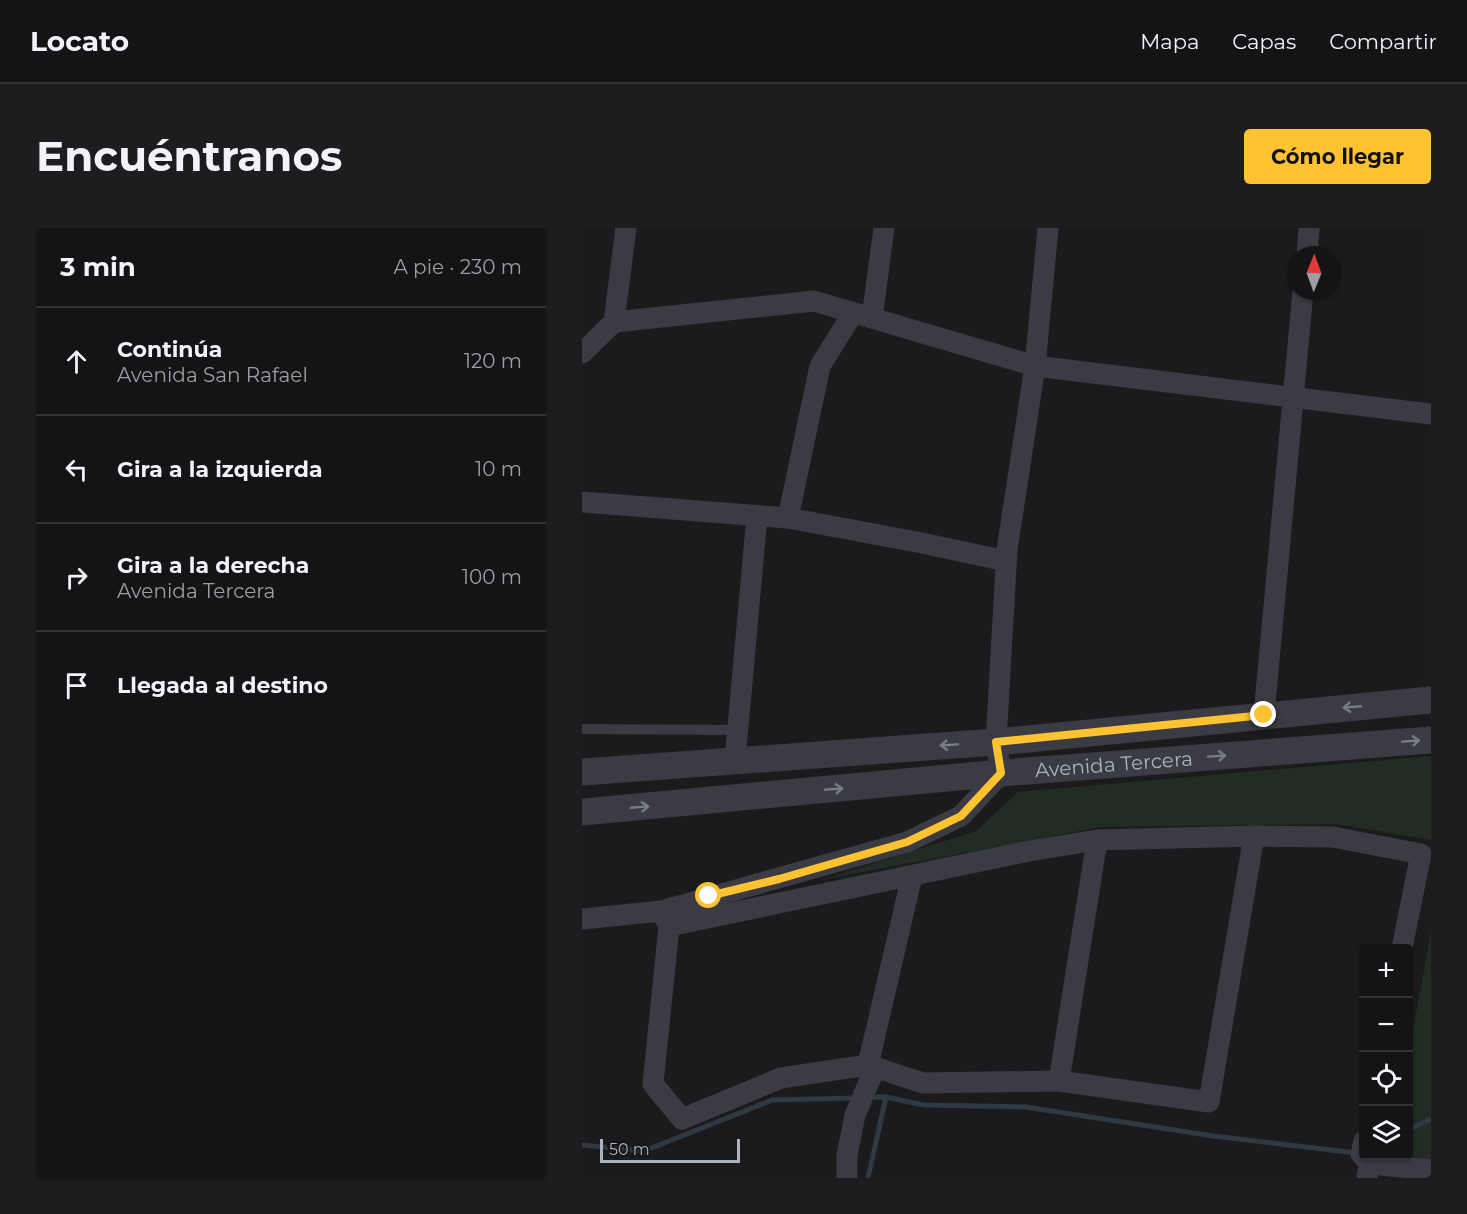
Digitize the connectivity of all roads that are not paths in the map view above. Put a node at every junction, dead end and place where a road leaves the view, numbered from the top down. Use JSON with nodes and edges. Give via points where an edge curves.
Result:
{"nodes":[{"id":1,"x":627,"y":228,"type":"edge"},
{"id":2,"x":884,"y":228,"type":"edge"},
{"id":3,"x":1048,"y":228,"type":"edge"},
{"id":4,"x":1309,"y":228,"type":"edge"},
{"id":5,"x":1308,"y":246,"type":"edge"},
{"id":6,"x":1303,"y":300,"type":"edge"},
{"id":7,"x":862,"y":315,"type":"junction"},
{"id":8,"x":614,"y":322,"type":"junction"},
{"id":9,"x":582,"y":352,"type":"edge"},
{"id":10,"x":1035,"y":366,"type":"junction"},
{"id":11,"x":1294,"y":396,"type":"junction"},
{"id":12,"x":1431,"y":414,"type":"edge"},
{"id":13,"x":582,"y":502,"type":"edge"},
{"id":14,"x":757,"y":516,"type":"junction"},
{"id":15,"x":788,"y":518,"type":"junction"},
{"id":16,"x":1006,"y":561,"type":"junction"},
{"id":17,"x":1431,"y":700,"type":"edge"},
{"id":18,"x":1264,"y":715,"type":"junction"},
{"id":19,"x":582,"y":729,"type":"edge"},
{"id":20,"x":738,"y":730,"type":"junction"},
{"id":21,"x":1431,"y":740,"type":"edge"},
{"id":22,"x":996,"y":742,"type":"junction"},
{"id":23,"x":735,"y":760,"type":"junction"},
{"id":24,"x":582,"y":772,"type":"edge"},
{"id":25,"x":1001,"y":773,"type":"junction"},
{"id":26,"x":582,"y":812,"type":"edge"},
{"id":27,"x":1254,"y":836,"type":"junction"},
{"id":28,"x":1096,"y":840,"type":"junction"},
{"id":29,"x":912,"y":876,"type":"junction"},
{"id":30,"x":665,"y":918,"type":"junction"},
{"id":31,"x":582,"y":919,"type":"edge"},
{"id":32,"x":1403,"y":944,"type":"edge"},
{"id":33,"x":871,"y":1066,"type":"junction"},
{"id":34,"x":1059,"y":1081,"type":"junction"},
{"id":35,"x":1431,"y":1170,"type":"edge"},
{"id":36,"x":1368,"y":1171,"type":"edge"},
{"id":37,"x":847,"y":1178,"type":"edge"}],
"edges":[{"from":1,"to":8,"type":"street"},
{"from":2,"to":7,"type":"street"},
{"from":3,"to":10,"type":"street"},
{"from":4,"to":5,"type":"street"},
{"from":6,"to":11,"type":"street"},
{"from":7,"to":8,"type":"street","via":[[814,301]]},
{"from":7,"to":10,"type":"street"},
{"from":7,"to":15,"type":"street","via":[[820,366]]},
{"from":8,"to":9,"type":"street"},
{"from":10,"to":11,"type":"street"},
{"from":10,"to":16,"type":"street"},
{"from":11,"to":12,"type":"street"},
{"from":11,"to":18,"type":"street"},
{"from":13,"to":14,"type":"street"},
{"from":14,"to":15,"type":"street"},
{"from":14,"to":20,"type":"street"},
{"from":15,"to":16,"type":"street"},
{"from":16,"to":22,"type":"street"},
{"from":17,"to":18,"type":"street","name":"Avenida Tercera","one_way":true},
{"from":18,"to":22,"type":"street","name":"Avenida Tercera"},
{"from":19,"to":20,"type":"lane"},
{"from":20,"to":23,"type":"street"},
{"from":25,"to":21,"type":"street","name":"Avenida Tercera","one_way":true},
{"from":22,"to":23,"type":"street","name":"Avenida Tercera","one_way":true},
{"from":22,"to":25,"type":"street"},
{"from":23,"to":24,"type":"street","name":"Avenida Tercera"},
{"from":26,"to":25,"type":"street","name":"Avenida Tercera","one_way":true},
{"from":25,"to":30,"type":"street","via":[[961,816],[907,842]]},
{"from":27,"to":28,"type":"street"},
{"from":27,"to":32,"type":"street","via":[[1333,837],[1421,854]]},
{"from":27,"to":34,"type":"street","via":[[1209,1102]]},
{"from":28,"to":29,"type":"street"},
{"from":28,"to":34,"type":"street"},
{"from":29,"to":30,"type":"street"},
{"from":29,"to":33,"type":"street"},
{"from":30,"to":31,"type":"street"},
{"from":30,"to":33,"type":"street","via":[[653,1084],[682,1119],[781,1078]]},
{"from":33,"to":34,"type":"street","via":[[923,1083]]},
{"from":33,"to":37,"type":"street","via":[[855,1115]]},
{"from":35,"to":36,"type":"street"}]}
